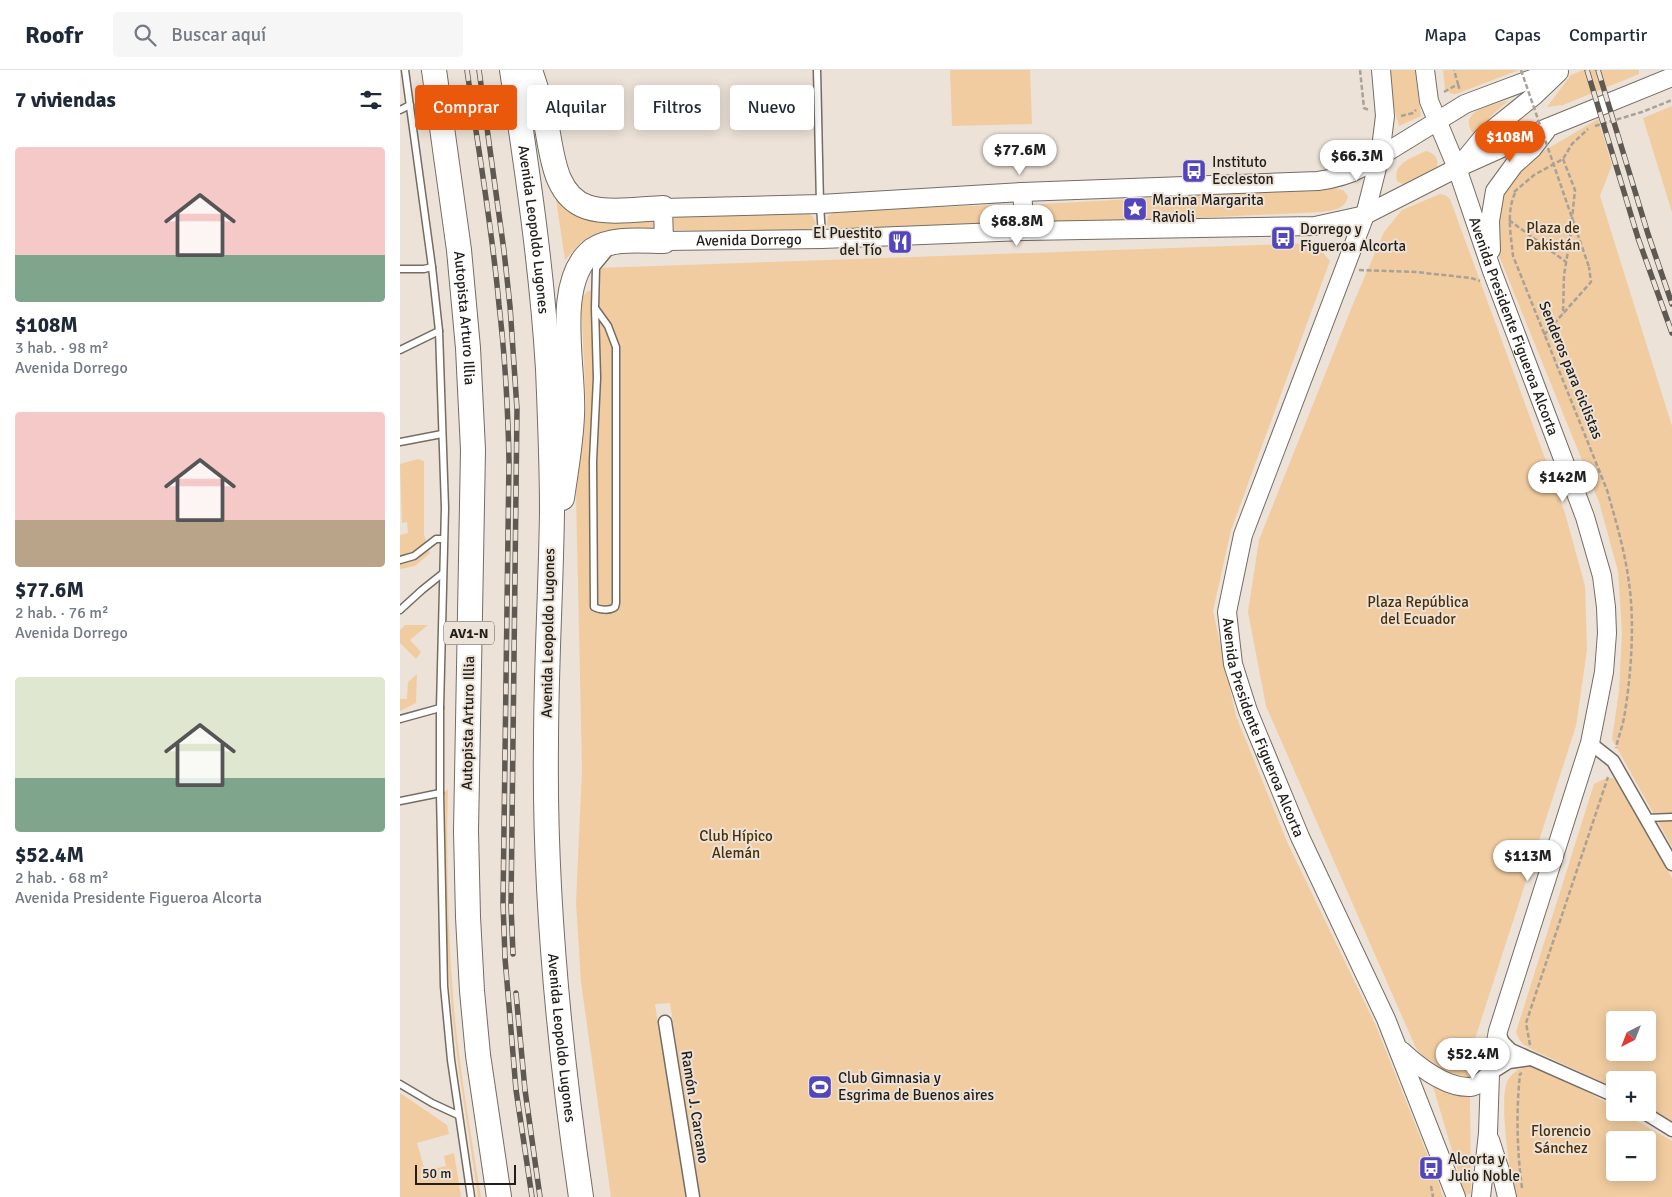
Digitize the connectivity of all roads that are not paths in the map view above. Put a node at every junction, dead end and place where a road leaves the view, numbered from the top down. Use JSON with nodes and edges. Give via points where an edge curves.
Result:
{"nodes":[{"id":1,"x":405,"y":70,"type":"edge"},
{"id":2,"x":434,"y":70,"type":"edge"},
{"id":3,"x":512,"y":70,"type":"edge"},
{"id":4,"x":530,"y":70,"type":"edge"},
{"id":5,"x":817,"y":70,"type":"edge"},
{"id":6,"x":1381,"y":70,"type":"edge"},
{"id":7,"x":1425,"y":70,"type":"edge"},
{"id":8,"x":1556,"y":70,"type":"edge"},
{"id":9,"x":1561,"y":70,"type":"edge"},
{"id":10,"x":1672,"y":77,"type":"edge"},
{"id":11,"x":410,"y":105,"type":"junction"},
{"id":12,"x":400,"y":110,"type":"edge"},
{"id":13,"x":1438,"y":120,"type":"junction"},
{"id":14,"x":1550,"y":127,"type":"junction"},
{"id":15,"x":1380,"y":156,"type":"junction"},
{"id":16,"x":1457,"y":168,"type":"junction"},
{"id":17,"x":1022,"y":192,"type":"junction"},
{"id":18,"x":820,"y":204,"type":"junction"},
{"id":19,"x":663,"y":208,"type":"junction"},
{"id":20,"x":1365,"y":215,"type":"junction"},
{"id":21,"x":1025,"y":230,"type":"junction"},
{"id":22,"x":822,"y":239,"type":"junction"},
{"id":23,"x":664,"y":241,"type":"junction"},
{"id":24,"x":626,"y":249,"type":"dead end"},
{"id":25,"x":618,"y":250,"type":"dead end"},
{"id":26,"x":432,"y":267,"type":"junction"},
{"id":27,"x":400,"y":269,"type":"edge"},
{"id":28,"x":1492,"y":271,"type":"junction"},
{"id":29,"x":594,"y":308,"type":"junction"},
{"id":30,"x":438,"y":331,"type":"junction"},
{"id":31,"x":400,"y":350,"type":"edge"},
{"id":32,"x":442,"y":434,"type":"junction"},
{"id":33,"x":400,"y":442,"type":"edge"},
{"id":34,"x":444,"y":539,"type":"junction"},
{"id":35,"x":400,"y":560,"type":"edge"},
{"id":36,"x":550,"y":566,"type":"junction"},
{"id":37,"x":442,"y":574,"type":"junction"},
{"id":38,"x":400,"y":610,"type":"edge"},
{"id":39,"x":440,"y":708,"type":"junction"},
{"id":40,"x":400,"y":719,"type":"edge"},
{"id":41,"x":1590,"y":743,"type":"junction"},
{"id":42,"x":440,"y":793,"type":"junction"},
{"id":43,"x":400,"y":801,"type":"edge"},
{"id":44,"x":1672,"y":817,"type":"edge"},
{"id":45,"x":1646,"y":818,"type":"junction"},
{"id":46,"x":1672,"y":864,"type":"edge"},
{"id":47,"x":665,"y":1022,"type":"dead end"},
{"id":48,"x":1498,"y":1031,"type":"junction"},
{"id":49,"x":1398,"y":1047,"type":"junction"},
{"id":50,"x":1530,"y":1059,"type":"junction"},
{"id":51,"x":1490,"y":1074,"type":"junction"},
{"id":52,"x":400,"y":1084,"type":"edge"},
{"id":53,"x":1606,"y":1092,"type":"edge"},
{"id":54,"x":458,"y":1115,"type":"junction"},
{"id":55,"x":1656,"y":1120,"type":"edge"},
{"id":56,"x":1672,"y":1130,"type":"edge"},
{"id":57,"x":1488,"y":1133,"type":"junction"},
{"id":58,"x":471,"y":1197,"type":"edge"},
{"id":59,"x":499,"y":1197,"type":"edge"},
{"id":60,"x":582,"y":1197,"type":"edge"},
{"id":61,"x":693,"y":1197,"type":"edge"},
{"id":62,"x":1456,"y":1197,"type":"edge"},
{"id":63,"x":1481,"y":1197,"type":"edge"},
{"id":64,"x":1507,"y":1197,"type":"edge"}],
"edges":[{"from":1,"to":11,"type":"lane"},
{"from":2,"to":59,"type":"highway","name":"Autopista Arturo Illia","number":"AV1-N","via":[[459,250],[468,348],[473,450],[466,831],[468,917],[478,1055]]},
{"from":3,"to":36,"type":"highway","name":"Avenida Leopoldo Lugones","via":[[528,179],[548,370],[552,510]]},
{"from":4,"to":19,"type":"highway","via":[[555,167],[567,193],[588,208]]},
{"from":5,"to":18,"type":"lane"},
{"from":6,"to":15,"type":"main road","name":"Avenida Presidente Figueroa Alcorta","via":[[1385,116]]},
{"from":7,"to":13,"type":"main road","name":"Avenida Presidente Figueroa Alcorta","via":[[1429,101]]},
{"from":8,"to":13,"type":"main road","via":[[1466,104]]},
{"from":9,"to":16,"type":"main road","via":[[1484,137]]},
{"from":10,"to":14,"type":"main road","name":"Avenida Dorrego"},
{"from":11,"to":12,"type":"lane"},
{"from":11,"to":26,"type":"lane"},
{"from":13,"to":15,"type":"main road"},
{"from":13,"to":16,"type":"main road","name":"Avenida Presidente Figueroa Alcorta"},
{"from":14,"to":16,"type":"main road","name":"Avenida Dorrego"},
{"from":14,"to":28,"type":"main road","via":[[1514,165],[1495,191],[1490,221]]},
{"from":15,"to":17,"type":"main road","via":[[1347,176],[1318,181]]},
{"from":15,"to":20,"type":"main road","name":"Avenida Presidente Figueroa Alcorta"},
{"from":16,"to":20,"type":"main road","name":"Avenida Dorrego"},
{"from":16,"to":28,"type":"main road","name":"Avenida Presidente Figueroa Alcorta"},
{"from":17,"to":18,"type":"main road"},
{"from":17,"to":21,"type":"main road"},
{"from":18,"to":19,"type":"main road"},
{"from":18,"to":22,"type":"lane"},
{"from":19,"to":23,"type":"main road"},
{"from":20,"to":21,"type":"main road","name":"Avenida Dorrego","via":[[1315,226]]},
{"from":20,"to":49,"type":"main road","name":"Avenida Presidente Figueroa Alcorta","via":[[1243,535],[1227,612],[1233,664],[1248,711],[1300,837]]},
{"from":21,"to":22,"type":"main road","name":"Avenida Dorrego"},
{"from":22,"to":23,"type":"main road","name":"Avenida Dorrego"},
{"from":22,"to":24,"type":"lane","via":[[818,246]]},
{"from":23,"to":36,"type":"highway","via":[[606,244],[581,263],[575,277],[568,314],[573,398],[569,450]]},
{"from":25,"to":29,"type":"lane","via":[[609,252],[596,268]]},
{"from":26,"to":27,"type":"lane"},
{"from":26,"to":30,"type":"lane"},
{"from":28,"to":41,"type":"main road","name":"Avenida Presidente Figueroa Alcorta","via":[[1585,517],[1602,576],[1607,633],[1604,672]]},
{"from":29,"to":29,"type":"lane","via":[[597,378],[593,461],[593,602],[596,608],[612,609],[615,608],[616,594],[616,347],[608,326]]},
{"from":30,"to":31,"type":"lane"},
{"from":30,"to":32,"type":"lane"},
{"from":32,"to":33,"type":"lane"},
{"from":32,"to":34,"type":"lane"},
{"from":34,"to":35,"type":"lane","via":[[436,539],[414,556]]},
{"from":34,"to":37,"type":"lane"},
{"from":36,"to":60,"type":"highway","name":"Avenida Leopoldo Lugones","via":[[546,837],[561,1046]]},
{"from":37,"to":38,"type":"lane"},
{"from":37,"to":39,"type":"lane"},
{"from":39,"to":40,"type":"lane"},
{"from":39,"to":42,"type":"lane"},
{"from":41,"to":45,"type":"street","via":[[1613,761]]},
{"from":41,"to":48,"type":"main road","name":"Avenida Presidente Figueroa Alcorta"},
{"from":42,"to":43,"type":"lane"},
{"from":42,"to":54,"type":"lane","via":[[444,986]]},
{"from":44,"to":45,"type":"lane"},
{"from":45,"to":46,"type":"street"},
{"from":47,"to":61,"type":"street","name":"Ramón J. Carcano"},
{"from":48,"to":50,"type":"street","via":[[1511,1050]]},
{"from":48,"to":51,"type":"main road","name":"Avenida Presidente Figueroa Alcorta"},
{"from":49,"to":51,"type":"main road","via":[[1417,1065],[1455,1084],[1471,1087]]},
{"from":49,"to":62,"type":"main road","name":"Avenida Presidente Figueroa Alcorta"},
{"from":50,"to":51,"type":"street","via":[[1509,1062]]},
{"from":50,"to":53,"type":"street"},
{"from":51,"to":57,"type":"main road","name":"Avenida Presidente Figueroa Alcorta"},
{"from":52,"to":54,"type":"lane"},
{"from":54,"to":58,"type":"lane"},
{"from":55,"to":56,"type":"street"},
{"from":57,"to":63,"type":"main road","name":"Avenida Presidente Figueroa Alcorta"},
{"from":57,"to":64,"type":"main road"}]}
